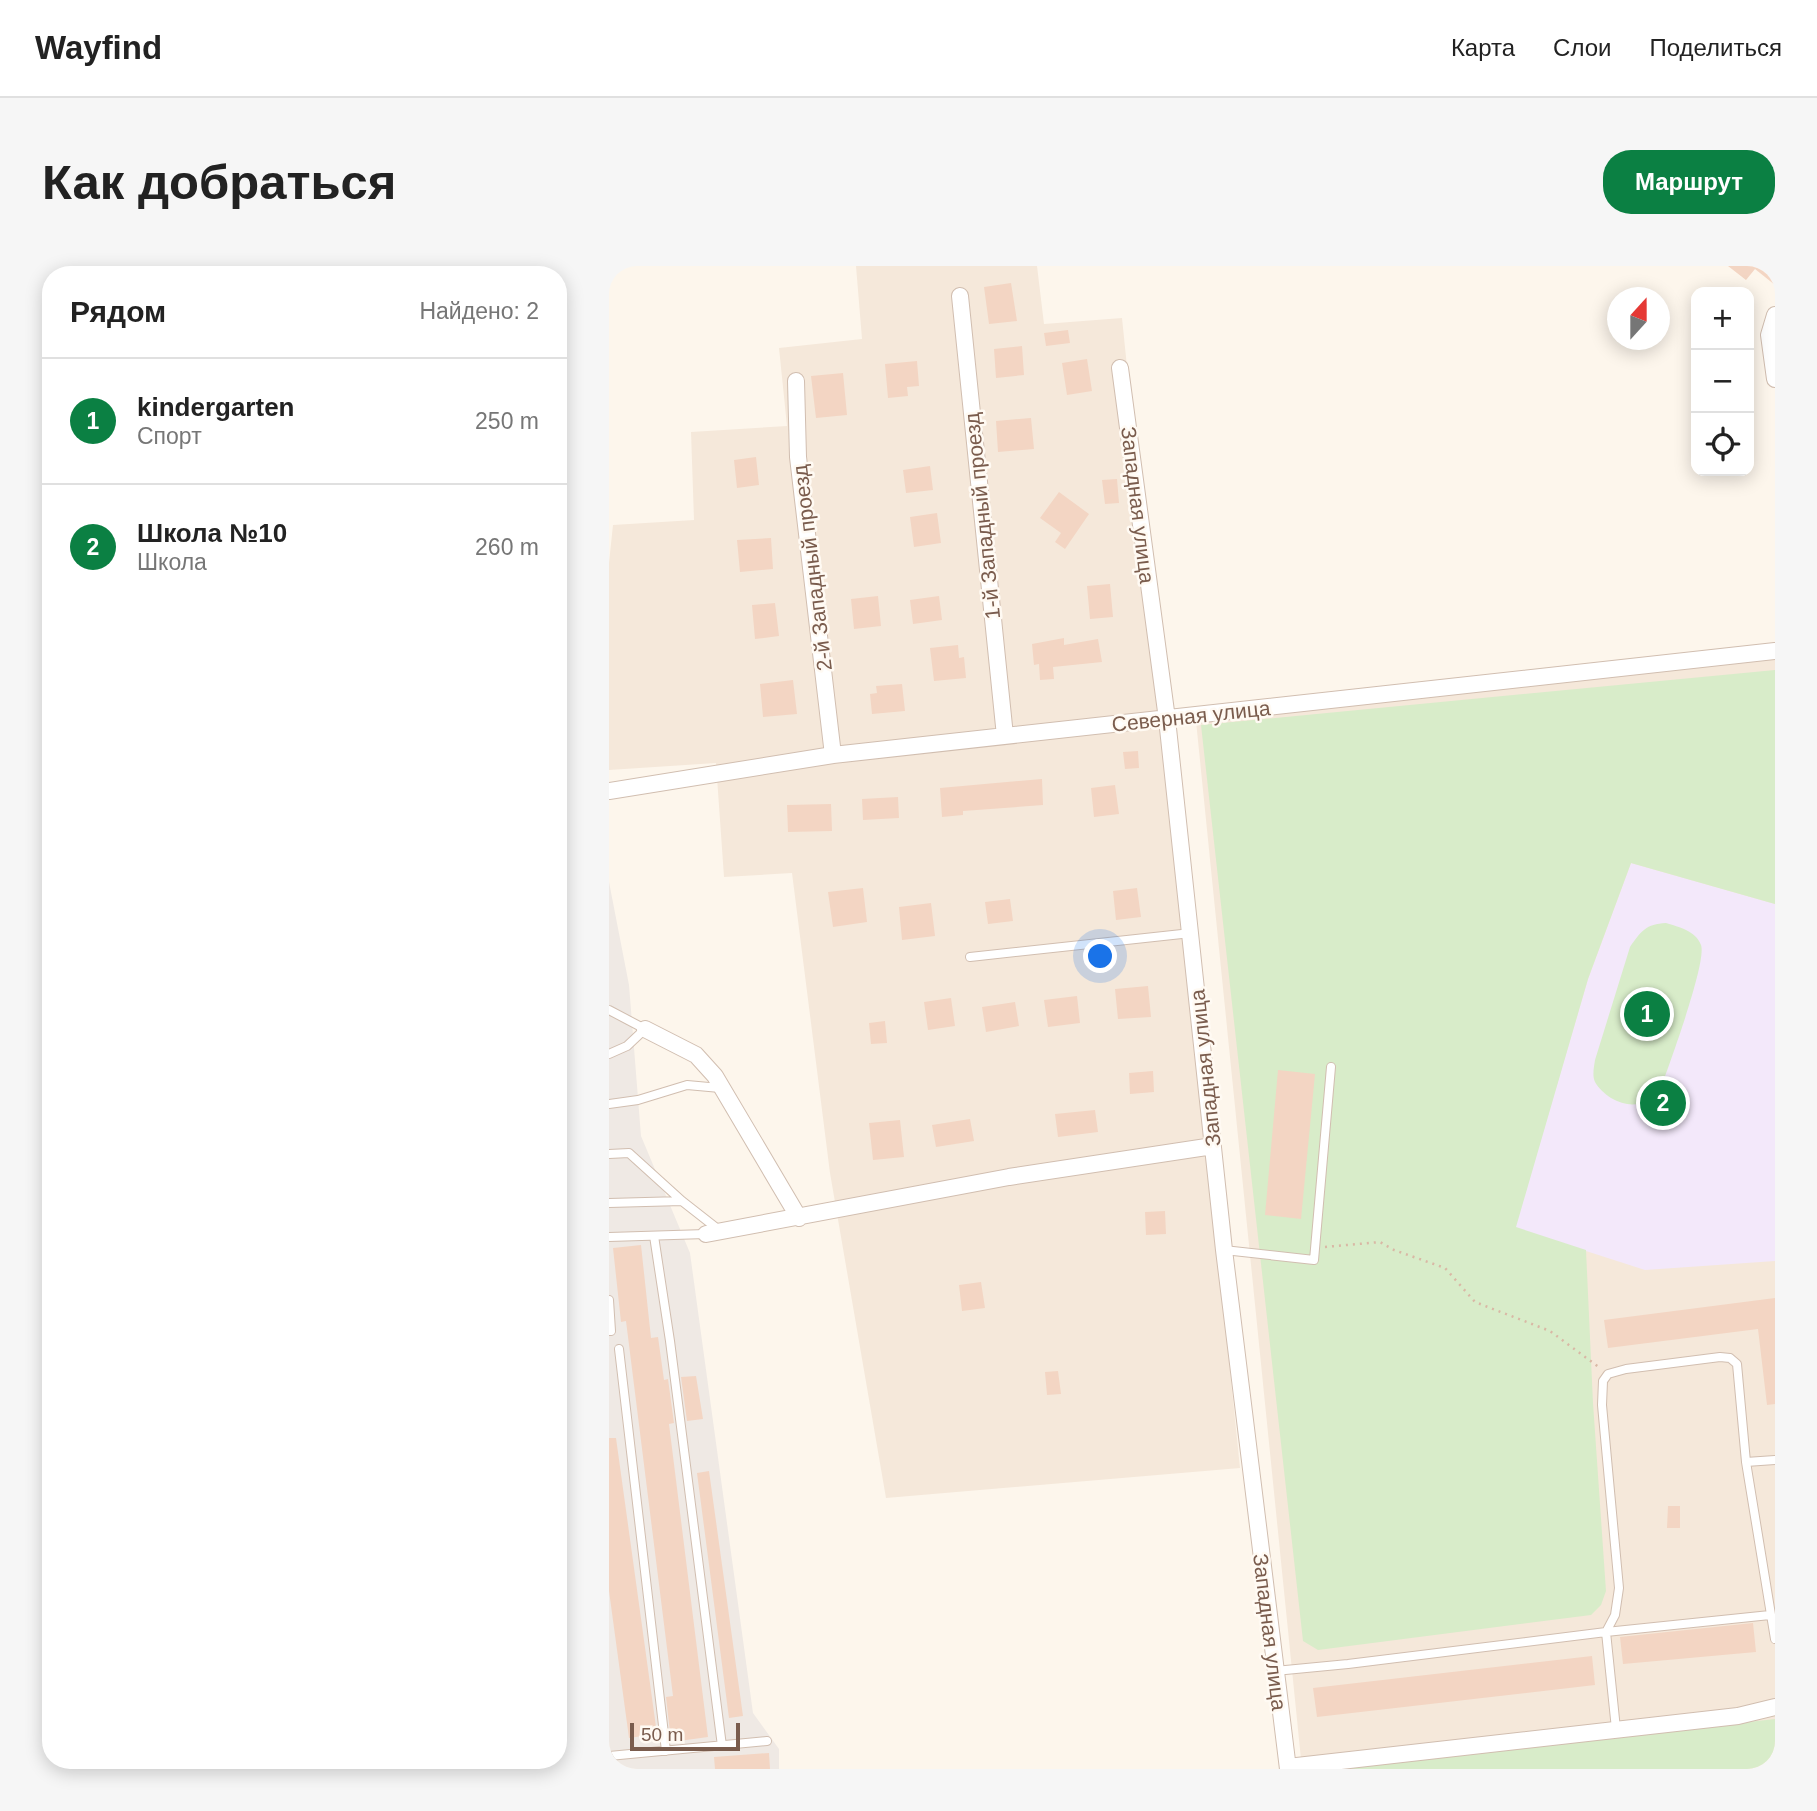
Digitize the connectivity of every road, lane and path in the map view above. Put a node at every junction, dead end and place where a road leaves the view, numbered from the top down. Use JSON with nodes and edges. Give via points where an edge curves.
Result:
{"nodes":[{"id":1,"x":960,"y":296,"type":"dead end"},
{"id":2,"x":1775,"y":315,"type":"edge"},
{"id":3,"x":1120,"y":368,"type":"dead end"},
{"id":4,"x":1775,"y":379,"type":"edge"},
{"id":5,"x":796,"y":382,"type":"dead end"},
{"id":6,"x":1775,"y":651,"type":"edge"},
{"id":7,"x":1167,"y":719,"type":"junction"},
{"id":8,"x":1005,"y":736,"type":"junction"},
{"id":9,"x":833,"y":755,"type":"junction"},
{"id":10,"x":609,"y":791,"type":"edge"},
{"id":11,"x":1191,"y":933,"type":"junction"},
{"id":12,"x":970,"y":957,"type":"dead end"},
{"id":13,"x":609,"y":1010,"type":"edge"},
{"id":14,"x":645,"y":1029,"type":"junction"},
{"id":15,"x":609,"y":1054,"type":"edge"},
{"id":16,"x":1331,"y":1067,"type":"dead end"},
{"id":17,"x":720,"y":1088,"type":"junction"},
{"id":18,"x":609,"y":1104,"type":"edge"},
{"id":19,"x":1213,"y":1146,"type":"junction"},
{"id":20,"x":609,"y":1154,"type":"edge"},
{"id":21,"x":682,"y":1201,"type":"junction"},
{"id":22,"x":609,"y":1203,"type":"edge"},
{"id":23,"x":799,"y":1218,"type":"junction"},
{"id":24,"x":712,"y":1232,"type":"junction"},
{"id":25,"x":654,"y":1236,"type":"junction"},
{"id":26,"x":609,"y":1237,"type":"edge"},
{"id":27,"x":1315,"y":1248,"type":"junction"},
{"id":28,"x":1224,"y":1250,"type":"junction"},
{"id":29,"x":609,"y":1300,"type":"edge"},
{"id":30,"x":609,"y":1331,"type":"edge"},
{"id":31,"x":618,"y":1349,"type":"dead end"},
{"id":32,"x":1608,"y":1374,"type":"junction"},
{"id":33,"x":1775,"y":1460,"type":"edge"},
{"id":34,"x":1746,"y":1462,"type":"junction"},
{"id":35,"x":1770,"y":1615,"type":"junction"},
{"id":36,"x":1606,"y":1632,"type":"junction"},
{"id":37,"x":1775,"y":1639,"type":"edge"},
{"id":38,"x":1275,"y":1671,"type":"junction"},
{"id":39,"x":1775,"y":1707,"type":"edge"},
{"id":40,"x":1616,"y":1729,"type":"junction"},
{"id":41,"x":767,"y":1741,"type":"dead end"},
{"id":42,"x":722,"y":1746,"type":"junction"},
{"id":43,"x":666,"y":1751,"type":"junction"},
{"id":44,"x":609,"y":1756,"type":"edge"},
{"id":45,"x":1288,"y":1768,"type":"edge"}],
"edges":[{"from":1,"to":8,"type":"street","name":"1-й Западный проезд"},
{"from":2,"to":4,"type":"street","via":[[1769,335]]},
{"from":3,"to":7,"type":"street","name":"Западная улица"},
{"from":5,"to":9,"type":"street","name":"2-й Западный проезд","via":[[799,457]]},
{"from":6,"to":7,"type":"street","name":"Северная улица"},
{"from":7,"to":8,"type":"street","name":"Северная улица"},
{"from":7,"to":11,"type":"street","name":"Западная улица"},
{"from":8,"to":9,"type":"street","name":"Северная улица"},
{"from":9,"to":10,"type":"street","name":"Северная улица"},
{"from":11,"to":12,"type":"lane"},
{"from":11,"to":19,"type":"street","name":"Западная улица"},
{"from":13,"to":14,"type":"lane"},
{"from":14,"to":15,"type":"lane","via":[[627,1046]]},
{"from":14,"to":17,"type":"street","via":[[696,1055]]},
{"from":16,"to":27,"type":"lane"},
{"from":17,"to":18,"type":"lane","via":[[687,1085]]},
{"from":17,"to":23,"type":"street"},
{"from":19,"to":23,"type":"street","via":[[1009,1177]]},
{"from":19,"to":28,"type":"street","name":"Западная улица"},
{"from":20,"to":21,"type":"lane","via":[[629,1153]]},
{"from":21,"to":22,"type":"lane"},
{"from":21,"to":24,"type":"lane"},
{"from":23,"to":24,"type":"street"},
{"from":24,"to":25,"type":"lane"},
{"from":25,"to":26,"type":"lane"},
{"from":25,"to":42,"type":"lane"},
{"from":27,"to":28,"type":"lane","via":[[1314,1260]]},
{"from":27,"to":32,"type":"path","via":[[1380,1242],[1445,1268],[1475,1302],[1550,1331]]},
{"from":28,"to":38,"type":"street","name":"Западная улица"},
{"from":29,"to":30,"type":"lane"},
{"from":31,"to":43,"type":"lane"},
{"from":32,"to":34,"type":"lane","via":[[1720,1357],[1735,1361]]},
{"from":32,"to":36,"type":"lane","via":[[1602,1405],[1619,1588],[1615,1615]]},
{"from":33,"to":34,"type":"lane"},
{"from":34,"to":35,"type":"lane"},
{"from":35,"to":36,"type":"lane"},
{"from":35,"to":37,"type":"lane"},
{"from":36,"to":38,"type":"lane"},
{"from":36,"to":40,"type":"lane"},
{"from":38,"to":45,"type":"street","name":"Западная улица"},
{"from":39,"to":40,"type":"street","via":[[1738,1716]]},
{"from":40,"to":45,"type":"street"},
{"from":41,"to":42,"type":"lane"},
{"from":42,"to":43,"type":"lane"},
{"from":43,"to":44,"type":"lane"}]}
